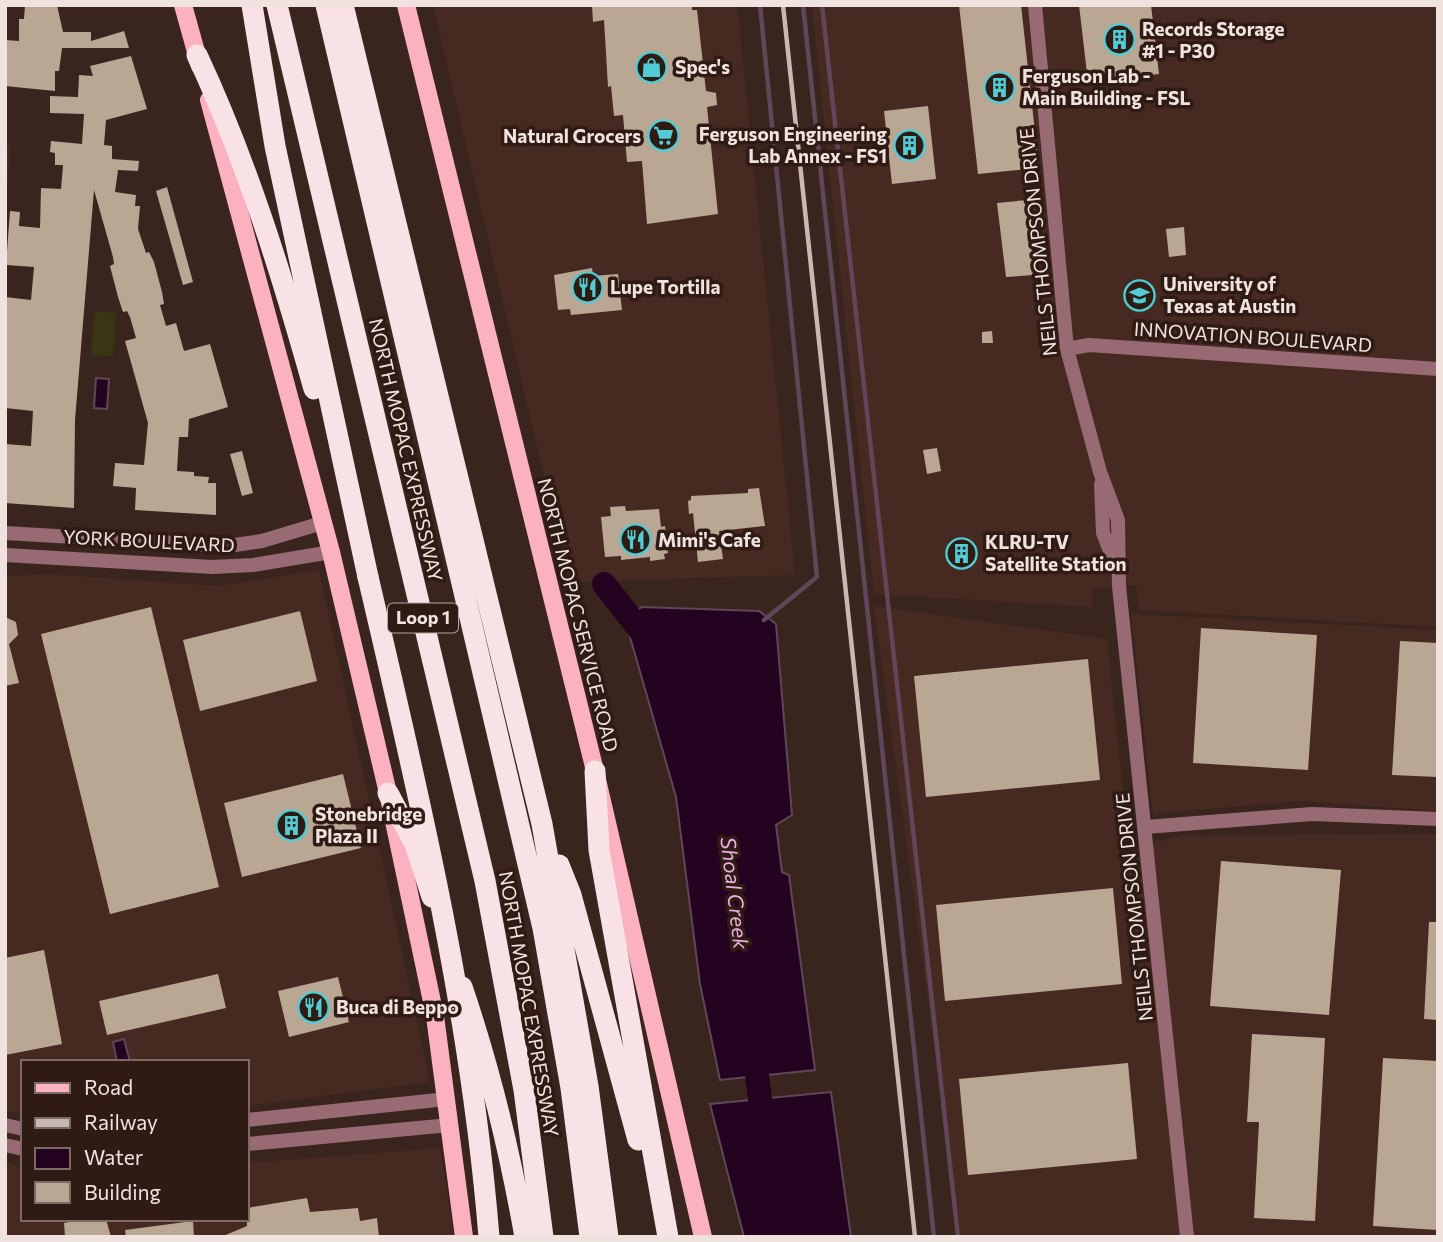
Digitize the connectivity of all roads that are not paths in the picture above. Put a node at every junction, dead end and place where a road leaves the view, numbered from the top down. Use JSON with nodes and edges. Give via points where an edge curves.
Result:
{"nodes":[{"id":1,"x":183,"y":5,"type":"edge"},
{"id":2,"x":252,"y":5,"type":"edge"},
{"id":3,"x":276,"y":5,"type":"edge"},
{"id":4,"x":291,"y":5,"type":"edge"},
{"id":5,"x":326,"y":5,"type":"edge"},
{"id":6,"x":343,"y":5,"type":"edge"},
{"id":7,"x":406,"y":5,"type":"edge"},
{"id":8,"x":1035,"y":5,"type":"edge"},
{"id":9,"x":197,"y":55,"type":"junction"},
{"id":10,"x":1067,"y":349,"type":"junction"},
{"id":11,"x":1438,"y":369,"type":"edge"},
{"id":12,"x":352,"y":508,"type":"junction"},
{"id":13,"x":322,"y":523,"type":"junction"},
{"id":14,"x":5,"y":533,"type":"edge"},
{"id":15,"x":101,"y":537,"type":"junction"},
{"id":16,"x":331,"y":552,"type":"junction"},
{"id":17,"x":5,"y":555,"type":"edge"},
{"id":18,"x":99,"y":559,"type":"junction"},
{"id":19,"x":595,"y":771,"type":"junction"},
{"id":20,"x":388,"y":793,"type":"junction"},
{"id":21,"x":1438,"y":819,"type":"edge"},
{"id":22,"x":542,"y":824,"type":"junction"},
{"id":23,"x":1145,"y":827,"type":"junction"},
{"id":24,"x":446,"y":1099,"type":"junction"},
{"id":25,"x":248,"y":1119,"type":"edge"},
{"id":26,"x":450,"y":1125,"type":"junction"},
{"id":27,"x":248,"y":1144,"type":"edge"},
{"id":28,"x":464,"y":1237,"type":"edge"},
{"id":29,"x":489,"y":1237,"type":"edge"},
{"id":30,"x":525,"y":1237,"type":"edge"},
{"id":31,"x":543,"y":1237,"type":"edge"},
{"id":32,"x":557,"y":1237,"type":"edge"},
{"id":33,"x":590,"y":1237,"type":"edge"},
{"id":34,"x":608,"y":1237,"type":"edge"},
{"id":35,"x":666,"y":1237,"type":"edge"},
{"id":36,"x":704,"y":1237,"type":"edge"},
{"id":37,"x":1187,"y":1237,"type":"edge"}],
"edges":[{"from":1,"to":9,"type":"main road"},
{"from":2,"to":12,"type":"highway","via":[[275,146]]},
{"from":3,"to":31,"type":"highway","name":"NORTH MOPAC EXPRESSWAY","number":"Loop 1","via":[[485,881],[522,1077]]},
{"from":4,"to":32,"type":"highway","via":[[509,929]]},
{"from":5,"to":33,"type":"highway","via":[[540,915],[571,1088]]},
{"from":6,"to":22,"type":"highway"},
{"from":7,"to":19,"type":"main road","name":"NORTH MOPAC SERVICE ROAD"},
{"from":8,"to":10,"type":"street","name":"NEILS THOMPSON DRIVE"},
{"from":9,"to":12,"type":"highway","via":[[230,128],[282,277]]},
{"from":9,"to":13,"type":"main road"},
{"from":10,"to":11,"type":"street","name":"INNOVATION BOULEVARD","via":[[1089,345]]},
{"from":10,"to":23,"type":"street","name":"NEILS THOMPSON DRIVE","via":[[1100,472],[1103,533],[1118,573]]},
{"from":12,"to":29,"type":"highway","bridge":true,"via":[[447,925]]},
{"from":13,"to":15,"type":"street","name":"YORK BOULEVARD","via":[[228,546]]},
{"from":13,"to":16,"type":"main road"},
{"from":14,"to":15,"type":"street","name":"YORK BOULEVARD"},
{"from":15,"to":18,"type":"street"},
{"from":16,"to":18,"type":"street","name":"YORK BOULEVARD","via":[[212,568]]},
{"from":16,"to":20,"type":"main road"},
{"from":17,"to":18,"type":"street","name":"YORK BOULEVARD"},
{"from":19,"to":35,"type":"highway","via":[[599,850]]},
{"from":19,"to":36,"type":"main road","name":"NORTH MOPAC SERVICE ROAD"},
{"from":20,"to":24,"type":"main road","via":[[435,1016]]},
{"from":20,"to":30,"type":"highway","via":[[415,844],[487,1059]]},
{"from":21,"to":23,"type":"street","via":[[1312,814]]},
{"from":22,"to":34,"type":"highway","via":[[588,1086]]},
{"from":22,"to":35,"type":"highway","via":[[571,895]]},
{"from":23,"to":37,"type":"street","name":"NEILS THOMPSON DRIVE"},
{"from":24,"to":25,"type":"street"},
{"from":24,"to":26,"type":"main road"},
{"from":26,"to":27,"type":"street"},
{"from":26,"to":28,"type":"main road"}]}
